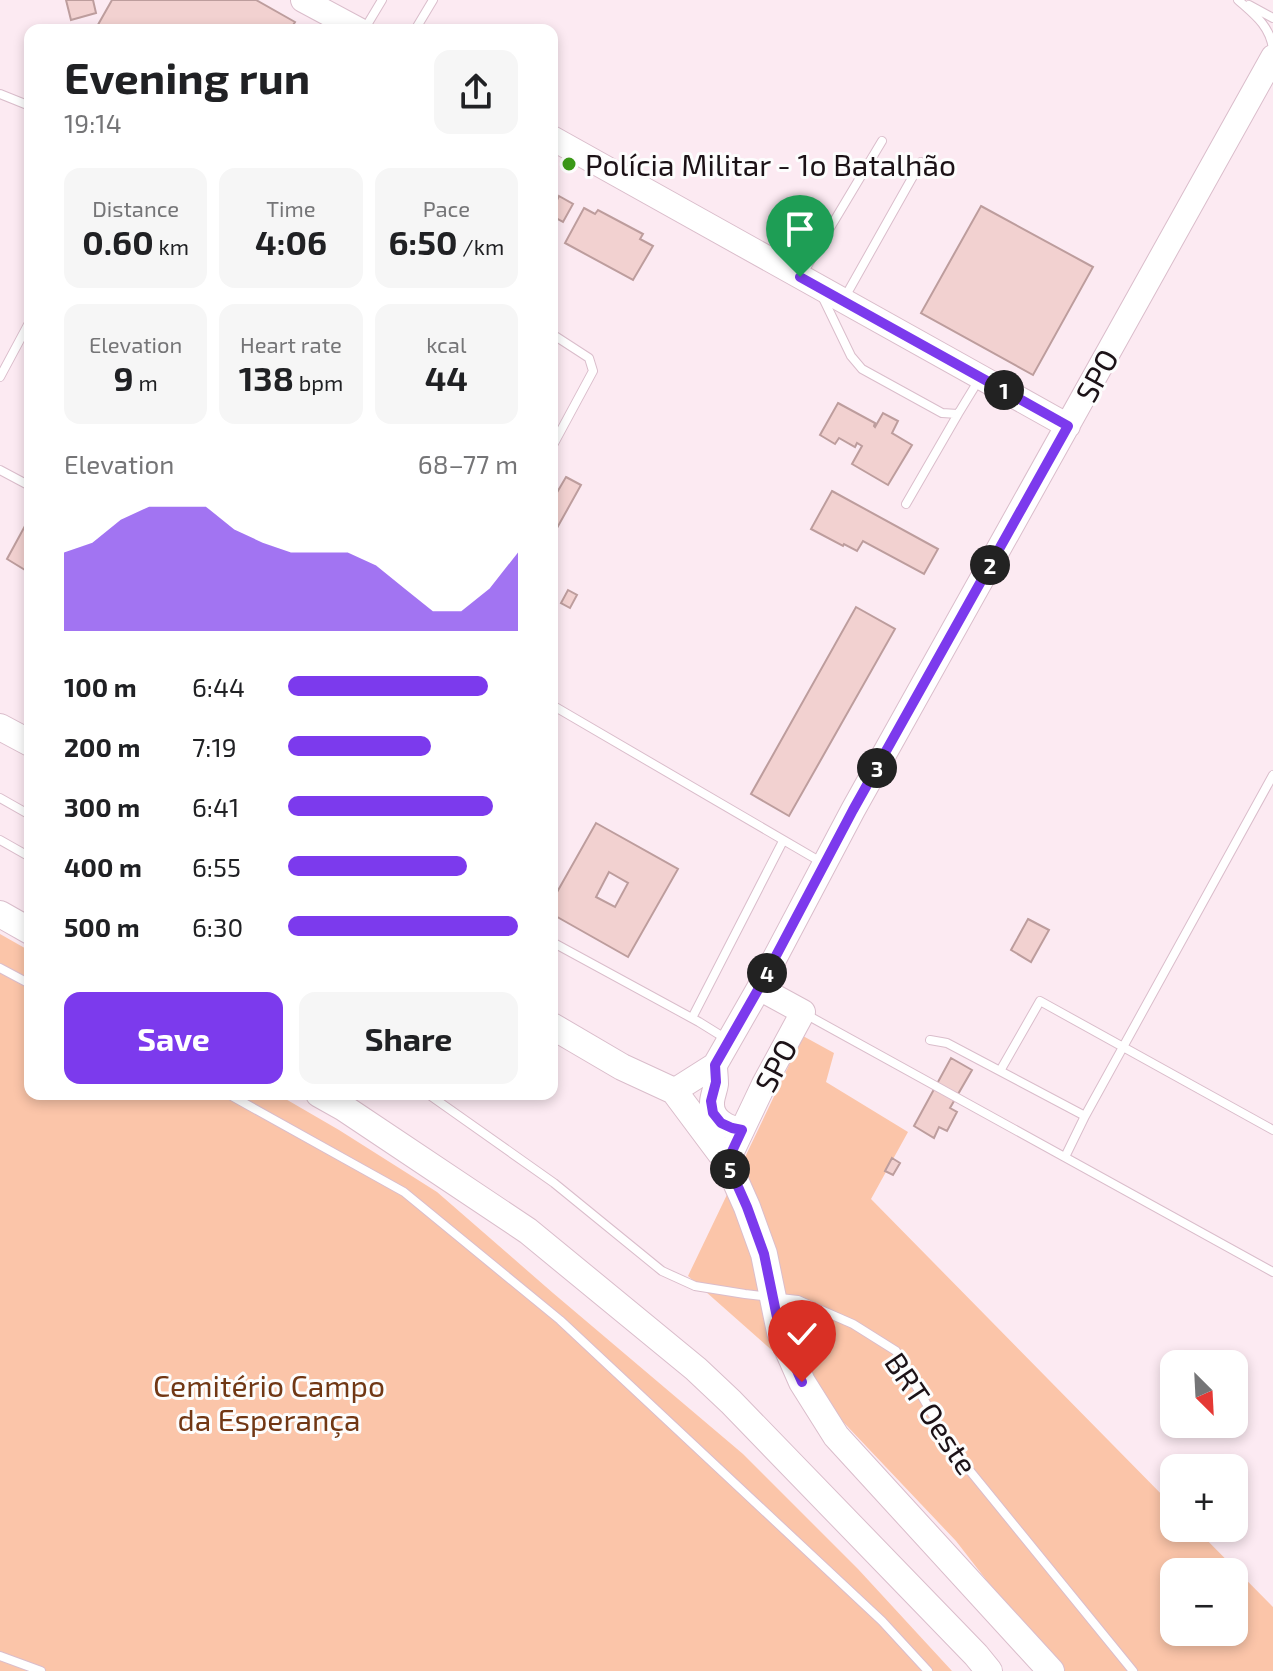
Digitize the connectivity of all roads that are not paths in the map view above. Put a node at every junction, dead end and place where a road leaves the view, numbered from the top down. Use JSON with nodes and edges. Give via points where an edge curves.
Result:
{"nodes":[{"id":1,"x":303,"y":0,"type":"edge"},
{"id":2,"x":382,"y":0,"type":"edge"},
{"id":3,"x":433,"y":0,"type":"edge"},
{"id":4,"x":1239,"y":0,"type":"edge"},
{"id":5,"x":1273,"y":18,"type":"edge"},
{"id":6,"x":350,"y":24,"type":"edge"},
{"id":7,"x":366,"y":24,"type":"edge"},
{"id":8,"x":419,"y":24,"type":"edge"},
{"id":9,"x":1273,"y":49,"type":"edge"},
{"id":10,"x":1273,"y":57,"type":"edge"},
{"id":11,"x":0,"y":94,"type":"edge"},
{"id":12,"x":24,"y":104,"type":"edge"},
{"id":13,"x":558,"y":141,"type":"edge"},
{"id":14,"x":882,"y":141,"type":"dead end"},
{"id":15,"x":921,"y":162,"type":"dead end"},
{"id":16,"x":809,"y":282,"type":"junction"},
{"id":17,"x":843,"y":301,"type":"junction"},
{"id":18,"x":24,"y":332,"type":"edge"},
{"id":19,"x":558,"y":338,"type":"edge"},
{"id":20,"x":0,"y":377,"type":"edge"},
{"id":21,"x":981,"y":377,"type":"junction"},
{"id":22,"x":958,"y":414,"type":"junction"},
{"id":23,"x":1068,"y":426,"type":"junction"},
{"id":24,"x":558,"y":436,"type":"edge"},
{"id":25,"x":0,"y":470,"type":"edge"},
{"id":26,"x":24,"y":483,"type":"edge"},
{"id":27,"x":906,"y":504,"type":"dead end"},
{"id":28,"x":558,"y":709,"type":"edge"},
{"id":29,"x":0,"y":727,"type":"edge"},
{"id":30,"x":24,"y":740,"type":"edge"},
{"id":31,"x":1273,"y":775,"type":"edge"},
{"id":32,"x":0,"y":798,"type":"edge"},
{"id":33,"x":24,"y":812,"type":"edge"},
{"id":34,"x":0,"y":840,"type":"edge"},
{"id":35,"x":783,"y":841,"type":"junction"},
{"id":36,"x":24,"y":854,"type":"edge"},
{"id":37,"x":825,"y":864,"type":"junction"},
{"id":38,"x":0,"y":914,"type":"edge"},
{"id":39,"x":24,"y":928,"type":"edge"},
{"id":40,"x":558,"y":945,"type":"edge"},
{"id":41,"x":0,"y":968,"type":"edge"},
{"id":42,"x":24,"y":981,"type":"edge"},
{"id":43,"x":759,"y":988,"type":"junction"},
{"id":44,"x":803,"y":1012,"type":"junction"},
{"id":45,"x":692,"y":1018,"type":"junction"},
{"id":46,"x":558,"y":1030,"type":"edge"},
{"id":47,"x":728,"y":1040,"type":"junction"},
{"id":48,"x":930,"y":1040,"type":"dead end"},
{"id":49,"x":1123,"y":1048,"type":"junction"},
{"id":50,"x":715,"y":1065,"type":"junction"},
{"id":51,"x":1000,"y":1071,"type":"junction"},
{"id":52,"x":674,"y":1091,"type":"junction"},
{"id":53,"x":239,"y":1100,"type":"edge"},
{"id":54,"x":330,"y":1100,"type":"edge"},
{"id":55,"x":436,"y":1100,"type":"edge"},
{"id":56,"x":1085,"y":1116,"type":"junction"},
{"id":57,"x":742,"y":1130,"type":"junction"},
{"id":58,"x":1273,"y":1130,"type":"edge"},
{"id":59,"x":1065,"y":1157,"type":"junction"},
{"id":60,"x":727,"y":1162,"type":"junction"},
{"id":61,"x":1273,"y":1272,"type":"edge"},
{"id":62,"x":773,"y":1297,"type":"junction"},
{"id":63,"x":0,"y":1656,"type":"edge"},
{"id":64,"x":987,"y":1666,"type":"edge"},
{"id":65,"x":41,"y":1671,"type":"edge"},
{"id":66,"x":928,"y":1671,"type":"edge"},
{"id":67,"x":1051,"y":1671,"type":"edge"},
{"id":68,"x":1133,"y":1671,"type":"edge"}],
"edges":[{"from":1,"to":6,"type":"street"},
{"from":2,"to":7,"type":"lane"},
{"from":3,"to":8,"type":"lane"},
{"from":4,"to":5,"type":"lane"},
{"from":4,"to":9,"type":"lane","via":[[1263,23]]},
{"from":10,"to":23,"type":"street","name":"SPO"},
{"from":11,"to":12,"type":"lane"},
{"from":13,"to":16,"type":"street"},
{"from":14,"to":16,"type":"lane"},
{"from":15,"to":17,"type":"lane"},
{"from":16,"to":17,"type":"street"},
{"from":16,"to":22,"type":"lane","via":[[862,369],[942,413]]},
{"from":17,"to":21,"type":"street"},
{"from":18,"to":20,"type":"lane"},
{"from":19,"to":24,"type":"lane","via":[[589,358],[593,371]]},
{"from":21,"to":22,"type":"lane"},
{"from":21,"to":23,"type":"street"},
{"from":22,"to":27,"type":"lane"},
{"from":23,"to":37,"type":"street","name":"SPO"},
{"from":25,"to":26,"type":"lane"},
{"from":28,"to":35,"type":"lane"},
{"from":29,"to":30,"type":"main road"},
{"from":31,"to":49,"type":"lane"},
{"from":32,"to":33,"type":"lane"},
{"from":34,"to":36,"type":"lane"},
{"from":35,"to":37,"type":"lane"},
{"from":35,"to":45,"type":"lane"},
{"from":37,"to":43,"type":"street","name":"SPO"},
{"from":38,"to":39,"type":"main road"},
{"from":40,"to":45,"type":"lane"},
{"from":41,"to":42,"type":"lane"},
{"from":43,"to":44,"type":"street","name":"SPO"},
{"from":43,"to":47,"type":"street","name":"SPO"},
{"from":44,"to":57,"type":"street","name":"SPO"},
{"from":44,"to":59,"type":"lane"},
{"from":45,"to":47,"type":"lane"},
{"from":46,"to":52,"type":"main road"},
{"from":47,"to":50,"type":"street","name":"SPO"},
{"from":48,"to":51,"type":"lane","via":[[947,1043]]},
{"from":49,"to":51,"type":"lane","via":[[1040,1001]]},
{"from":49,"to":56,"type":"lane"},
{"from":49,"to":58,"type":"lane"},
{"from":50,"to":52,"type":"street","name":"SPO"},
{"from":50,"to":57,"type":"street","via":[[713,1113],[721,1123]]},
{"from":51,"to":56,"type":"lane"},
{"from":52,"to":60,"type":"main road"},
{"from":53,"to":66,"type":"lane","via":[[404,1192],[560,1320],[882,1621]]},
{"from":54,"to":64,"type":"main road","via":[[528,1231],[696,1369]]},
{"from":55,"to":62,"type":"lane","name":"BRT Oeste","via":[[554,1183],[662,1271],[695,1286]]},
{"from":56,"to":59,"type":"lane"},
{"from":57,"to":60,"type":"street","name":"SPO"},
{"from":59,"to":61,"type":"lane"},
{"from":60,"to":62,"type":"main road","via":[[764,1254]]},
{"from":62,"to":67,"type":"main road","via":[[780,1332],[802,1382],[836,1436]]},
{"from":62,"to":68,"type":"lane","name":"BRT Oeste","via":[[798,1300],[853,1324],[896,1351],[953,1450]]},
{"from":63,"to":65,"type":"lane"}]}
